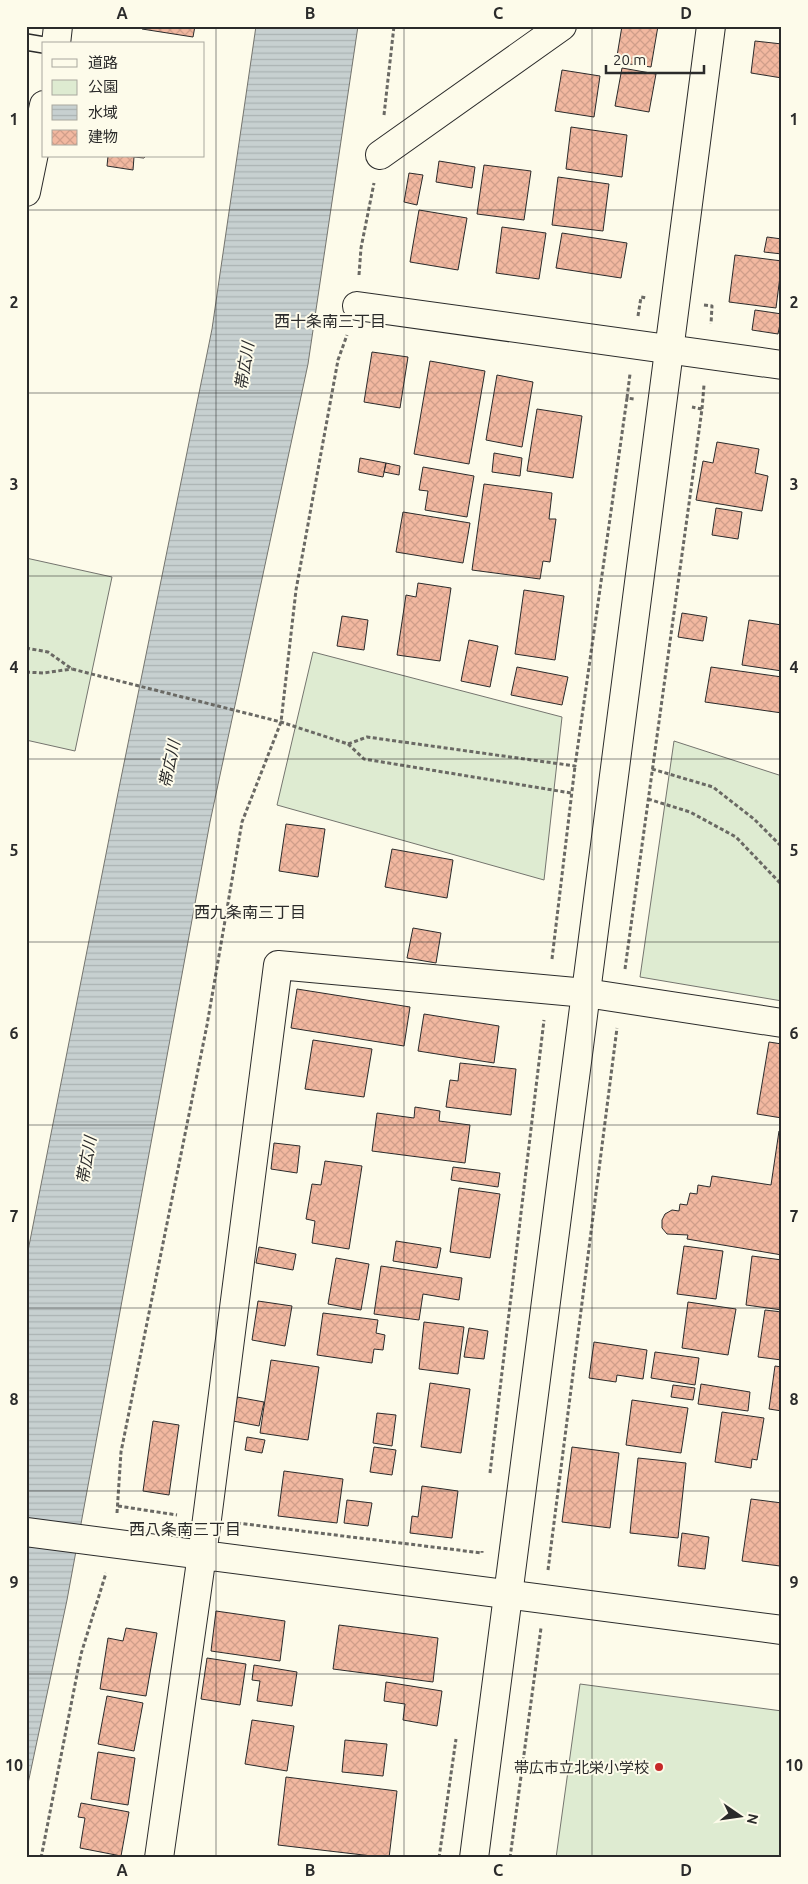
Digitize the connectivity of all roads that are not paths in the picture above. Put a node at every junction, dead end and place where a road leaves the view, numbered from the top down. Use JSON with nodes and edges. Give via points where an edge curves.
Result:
{"nodes":[{"id":1,"x":58,"y":26,"type":"edge"},
{"id":2,"x":562,"y":26,"type":"edge"},
{"id":3,"x":712,"y":26,"type":"edge"},
{"id":4,"x":26,"y":42,"type":"edge"},
{"id":5,"x":56,"y":42,"type":"edge"},
{"id":6,"x":42,"y":45,"type":"edge"},
{"id":7,"x":42,"y":114,"type":"edge"},
{"id":8,"x":380,"y":155,"type":"road end"},
{"id":9,"x":26,"y":192,"type":"edge"},
{"id":10,"x":357,"y":306,"type":"road end"},
{"id":11,"x":670,"y":349,"type":"junction"},
{"id":12,"x":782,"y":365,"type":"edge"},
{"id":13,"x":586,"y":993,"type":"junction"},
{"id":14,"x":782,"y":1023,"type":"edge"},
{"id":15,"x":26,"y":1532,"type":"edge"},
{"id":16,"x":201,"y":1556,"type":"junction"},
{"id":17,"x":508,"y":1594,"type":"junction"},
{"id":18,"x":782,"y":1630,"type":"edge"},
{"id":19,"x":159,"y":1858,"type":"edge"},
{"id":20,"x":474,"y":1858,"type":"edge"}],
"edges":[{"from":1,"to":5,"type":"street"},
{"from":2,"to":8,"type":"street"},
{"from":3,"to":11,"type":"street"},
{"from":4,"to":6,"type":"lane"},
{"from":7,"to":9,"type":"street"},
{"from":10,"to":11,"type":"street"},
{"from":11,"to":12,"type":"street"},
{"from":11,"to":13,"type":"street"},
{"from":13,"to":14,"type":"street"},
{"from":13,"to":16,"type":"street","via":[[278,965]]},
{"from":13,"to":17,"type":"street"},
{"from":15,"to":16,"type":"street"},
{"from":16,"to":17,"type":"street"},
{"from":16,"to":19,"type":"street"},
{"from":17,"to":18,"type":"street"},
{"from":17,"to":20,"type":"street"}]}
